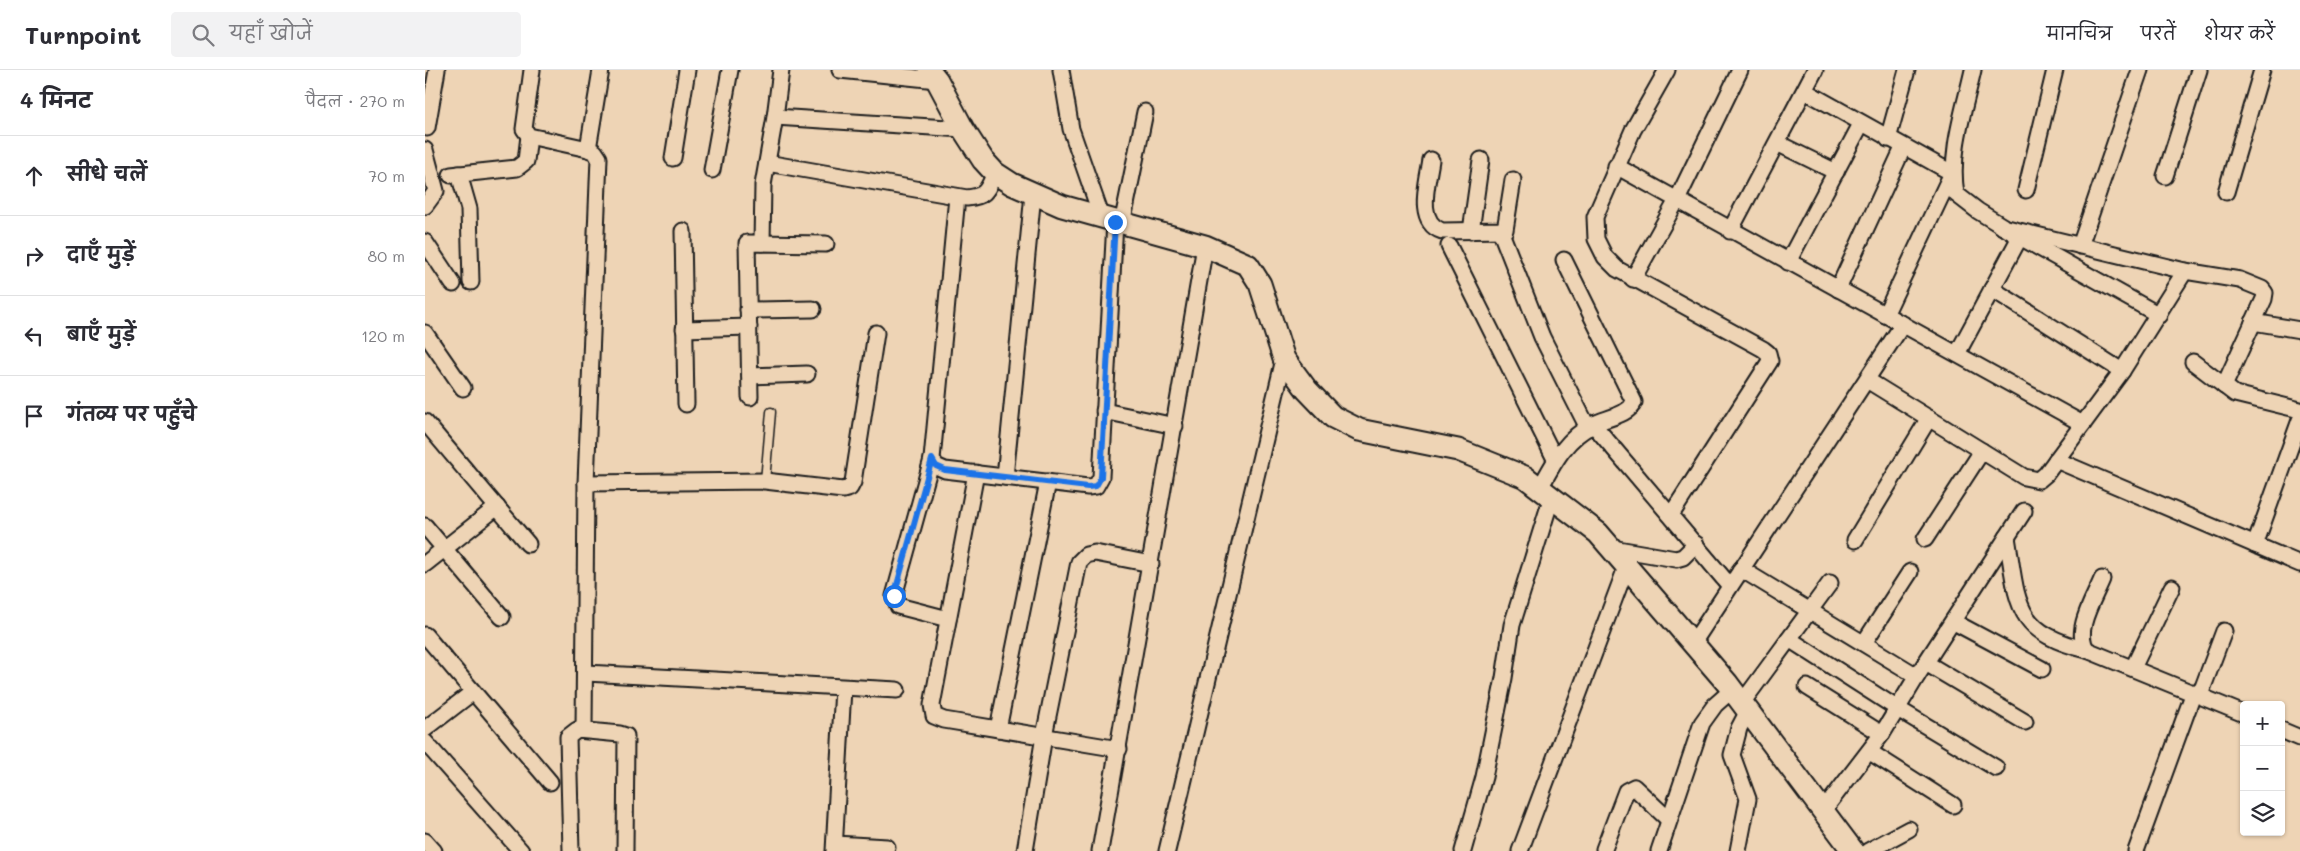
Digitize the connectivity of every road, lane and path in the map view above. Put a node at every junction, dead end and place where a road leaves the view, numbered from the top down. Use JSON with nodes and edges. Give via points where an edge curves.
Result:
{"nodes":[{"id":1,"x":437,"y":70,"type":"edge"},
{"id":2,"x":532,"y":70,"type":"edge"},
{"id":3,"x":601,"y":70,"type":"edge"},
{"id":4,"x":687,"y":70,"type":"edge"},
{"id":5,"x":730,"y":70,"type":"edge"},
{"id":6,"x":781,"y":70,"type":"edge"},
{"id":7,"x":840,"y":70,"type":"edge"},
{"id":8,"x":1061,"y":70,"type":"edge"},
{"id":9,"x":1667,"y":70,"type":"edge"},
{"id":10,"x":1740,"y":70,"type":"edge"},
{"id":11,"x":1815,"y":70,"type":"edge"},
{"id":12,"x":1907,"y":70,"type":"edge"},
{"id":13,"x":1973,"y":70,"type":"edge"},
{"id":14,"x":2055,"y":70,"type":"edge"},
{"id":15,"x":2139,"y":70,"type":"edge"},
{"id":16,"x":2199,"y":70,"type":"edge"},
{"id":17,"x":2262,"y":70,"type":"edge"},
{"id":18,"x":933,"y":75,"type":"edge"},
{"id":19,"x":1805,"y":91,"type":"junction"},
{"id":20,"x":1145,"y":112,"type":"dead end"},
{"id":21,"x":775,"y":117,"type":"junction"},
{"id":22,"x":1861,"y":124,"type":"junction"},
{"id":23,"x":427,"y":128,"type":"dead end"},
{"id":24,"x":963,"y":129,"type":"junction"},
{"id":25,"x":529,"y":136,"type":"junction"},
{"id":26,"x":1888,"y":139,"type":"junction"},
{"id":27,"x":1777,"y":143,"type":"junction"},
{"id":28,"x":1903,"y":148,"type":"junction"},
{"id":29,"x":588,"y":149,"type":"junction"},
{"id":30,"x":425,"y":150,"type":"edge"},
{"id":31,"x":673,"y":158,"type":"dead end"},
{"id":32,"x":1431,"y":160,"type":"dead end"},
{"id":33,"x":1481,"y":160,"type":"dead end"},
{"id":34,"x":767,"y":163,"type":"junction"},
{"id":35,"x":1616,"y":166,"type":"junction"},
{"id":36,"x":712,"y":170,"type":"dead end"},
{"id":37,"x":1835,"y":172,"type":"junction"},
{"id":38,"x":995,"y":173,"type":"junction"},
{"id":39,"x":1952,"y":173,"type":"junction"},
{"id":40,"x":2165,"y":176,"type":"dead end"},
{"id":41,"x":1513,"y":180,"type":"dead end"},
{"id":42,"x":2026,"y":190,"type":"dead end"},
{"id":43,"x":2226,"y":192,"type":"dead end"},
{"id":44,"x":1033,"y":194,"type":"junction"},
{"id":45,"x":957,"y":197,"type":"junction"},
{"id":46,"x":1677,"y":200,"type":"junction"},
{"id":47,"x":425,"y":206,"type":"edge"},
{"id":48,"x":1113,"y":221,"type":"junction"},
{"id":49,"x":2003,"y":227,"type":"junction"},
{"id":50,"x":1500,"y":230,"type":"junction"},
{"id":51,"x":1729,"y":230,"type":"junction"},
{"id":52,"x":683,"y":231,"type":"dead end"},
{"id":53,"x":1471,"y":231,"type":"junction"},
{"id":54,"x":2020,"y":237,"type":"junction"},
{"id":55,"x":425,"y":242,"type":"edge"},
{"id":56,"x":762,"y":243,"type":"junction"},
{"id":57,"x":826,"y":244,"type":"dead end"},
{"id":58,"x":1205,"y":246,"type":"junction"},
{"id":59,"x":1449,"y":246,"type":"dead end"},
{"id":60,"x":2080,"y":246,"type":"junction"},
{"id":61,"x":1564,"y":260,"type":"dead end"},
{"id":62,"x":1788,"y":262,"type":"junction"},
{"id":63,"x":2185,"y":271,"type":"junction"},
{"id":64,"x":1633,"y":279,"type":"junction"},
{"id":65,"x":471,"y":282,"type":"dead end"},
{"id":66,"x":453,"y":284,"type":"dead end"},
{"id":67,"x":1838,"y":289,"type":"junction"},
{"id":68,"x":1992,"y":289,"type":"junction"},
{"id":69,"x":813,"y":308,"type":"dead end"},
{"id":70,"x":748,"y":310,"type":"junction"},
{"id":71,"x":1885,"y":315,"type":"junction"},
{"id":72,"x":2159,"y":315,"type":"junction"},
{"id":73,"x":2253,"y":322,"type":"junction"},
{"id":74,"x":1903,"y":324,"type":"junction"},
{"id":75,"x":749,"y":327,"type":"junction"},
{"id":76,"x":684,"y":329,"type":"junction"},
{"id":77,"x":2300,"y":330,"type":"edge"},
{"id":78,"x":425,"y":333,"type":"edge"},
{"id":79,"x":875,"y":333,"type":"dead end"},
{"id":80,"x":1957,"y":354,"type":"junction"},
{"id":81,"x":1284,"y":359,"type":"junction"},
{"id":82,"x":2193,"y":362,"type":"dead end"},
{"id":83,"x":2122,"y":370,"type":"junction"},
{"id":84,"x":807,"y":374,"type":"dead end"},
{"id":85,"x":750,"y":376,"type":"junction"},
{"id":86,"x":1867,"y":380,"type":"junction"},
{"id":87,"x":2224,"y":386,"type":"junction"},
{"id":88,"x":463,"y":388,"type":"dead end"},
{"id":89,"x":750,"y":397,"type":"dead end"},
{"id":90,"x":685,"y":404,"type":"dead end"},
{"id":91,"x":2300,"y":410,"type":"edge"},
{"id":92,"x":1105,"y":411,"type":"junction"},
{"id":93,"x":771,"y":412,"type":"dead end"},
{"id":94,"x":1929,"y":418,"type":"junction"},
{"id":95,"x":2300,"y":420,"type":"edge"},
{"id":96,"x":425,"y":422,"type":"edge"},
{"id":97,"x":2083,"y":424,"type":"junction"},
{"id":98,"x":1175,"y":426,"type":"junction"},
{"id":99,"x":1590,"y":426,"type":"junction"},
{"id":100,"x":1982,"y":451,"type":"junction"},
{"id":101,"x":932,"y":459,"type":"junction"},
{"id":102,"x":1555,"y":459,"type":"junction"},
{"id":103,"x":2056,"y":460,"type":"junction"},
{"id":104,"x":976,"y":473,"type":"junction"},
{"id":105,"x":1005,"y":477,"type":"junction"},
{"id":106,"x":765,"y":481,"type":"junction"},
{"id":107,"x":1048,"y":482,"type":"junction"},
{"id":108,"x":586,"y":483,"type":"junction"},
{"id":109,"x":1546,"y":492,"type":"junction"},
{"id":110,"x":497,"y":507,"type":"junction"},
{"id":111,"x":2024,"y":512,"type":"dead end"},
{"id":112,"x":1671,"y":515,"type":"junction"},
{"id":113,"x":425,"y":526,"type":"edge"},
{"id":114,"x":2007,"y":537,"type":"junction"},
{"id":115,"x":1855,"y":540,"type":"dead end"},
{"id":116,"x":1925,"y":540,"type":"dead end"},
{"id":117,"x":528,"y":544,"type":"dead end"},
{"id":118,"x":1696,"y":544,"type":"junction"},
{"id":119,"x":2255,"y":545,"type":"junction"},
{"id":120,"x":1612,"y":548,"type":"junction"},
{"id":121,"x":444,"y":550,"type":"junction"},
{"id":122,"x":425,"y":564,"type":"edge"},
{"id":123,"x":1151,"y":564,"type":"junction"},
{"id":124,"x":2300,"y":564,"type":"edge"},
{"id":125,"x":1627,"y":565,"type":"junction"},
{"id":126,"x":1741,"y":569,"type":"junction"},
{"id":127,"x":1910,"y":572,"type":"dead end"},
{"id":128,"x":2102,"y":579,"type":"dead end"},
{"id":129,"x":1830,"y":583,"type":"dead end"},
{"id":130,"x":1731,"y":586,"type":"junction"},
{"id":131,"x":2172,"y":587,"type":"dead end"},
{"id":132,"x":1810,"y":611,"type":"junction"},
{"id":133,"x":502,"y":617,"type":"dead end"},
{"id":134,"x":948,"y":619,"type":"junction"},
{"id":135,"x":1954,"y":622,"type":"junction"},
{"id":136,"x":2224,"y":631,"type":"dead end"},
{"id":137,"x":425,"y":635,"type":"edge"},
{"id":138,"x":1789,"y":639,"type":"junction"},
{"id":139,"x":1693,"y":643,"type":"junction"},
{"id":140,"x":1864,"y":643,"type":"junction"},
{"id":141,"x":2087,"y":650,"type":"junction"},
{"id":142,"x":2133,"y":668,"type":"junction"},
{"id":143,"x":2042,"y":669,"type":"dead end"},
{"id":144,"x":1921,"y":670,"type":"junction"},
{"id":145,"x":585,"y":673,"type":"junction"},
{"id":146,"x":1807,"y":687,"type":"dead end"},
{"id":147,"x":843,"y":688,"type":"junction"},
{"id":148,"x":897,"y":690,"type":"dead end"},
{"id":149,"x":473,"y":692,"type":"junction"},
{"id":150,"x":2197,"y":693,"type":"junction"},
{"id":151,"x":1741,"y":701,"type":"junction"},
{"id":152,"x":1898,"y":709,"type":"junction"},
{"id":153,"x":2240,"y":712,"type":"edge"},
{"id":154,"x":2025,"y":722,"type":"dead end"},
{"id":155,"x":425,"y":729,"type":"edge"},
{"id":156,"x":998,"y":729,"type":"junction"},
{"id":157,"x":584,"y":730,"type":"junction"},
{"id":158,"x":2285,"y":732,"type":"edge"},
{"id":159,"x":1882,"y":734,"type":"junction"},
{"id":160,"x":1044,"y":736,"type":"junction"},
{"id":161,"x":2300,"y":738,"type":"edge"},
{"id":162,"x":425,"y":742,"type":"edge"},
{"id":163,"x":1119,"y":749,"type":"junction"},
{"id":164,"x":1870,"y":752,"type":"junction"},
{"id":165,"x":1996,"y":768,"type":"dead end"},
{"id":166,"x":550,"y":782,"type":"dead end"},
{"id":167,"x":1953,"y":805,"type":"dead end"},
{"id":168,"x":1823,"y":811,"type":"junction"},
{"id":169,"x":1669,"y":820,"type":"junction"},
{"id":170,"x":1909,"y":829,"type":"dead end"},
{"id":171,"x":425,"y":841,"type":"edge"},
{"id":172,"x":887,"y":847,"type":"dead end"},
{"id":173,"x":835,"y":848,"type":"edge"},
{"id":174,"x":1604,"y":849,"type":"dead end"},
{"id":175,"x":434,"y":851,"type":"edge"},
{"id":176,"x":521,"y":851,"type":"edge"},
{"id":177,"x":571,"y":851,"type":"edge"},
{"id":178,"x":625,"y":851,"type":"edge"},
{"id":179,"x":1025,"y":851,"type":"edge"},
{"id":180,"x":1100,"y":851,"type":"edge"},
{"id":181,"x":1167,"y":851,"type":"edge"},
{"id":182,"x":1463,"y":851,"type":"edge"},
{"id":183,"x":1520,"y":851,"type":"edge"},
{"id":184,"x":1659,"y":851,"type":"edge"},
{"id":185,"x":1739,"y":851,"type":"edge"},
{"id":186,"x":1853,"y":851,"type":"edge"},
{"id":187,"x":1868,"y":851,"type":"edge"},
{"id":188,"x":2136,"y":851,"type":"edge"}],
"edges":[{"from":1,"to":23,"type":"street"},
{"from":2,"to":25,"type":"street","via":[[524,129]]},
{"from":3,"to":29,"type":"street"},
{"from":4,"to":31,"type":"street"},
{"from":5,"to":36,"type":"street"},
{"from":6,"to":21,"type":"street"},
{"from":7,"to":18,"type":"street"},
{"from":8,"to":48,"type":"street","via":[[1071,129]]},
{"from":9,"to":35,"type":"street"},
{"from":10,"to":46,"type":"street"},
{"from":11,"to":19,"type":"street"},
{"from":12,"to":26,"type":"street"},
{"from":13,"to":39,"type":"street","via":[[1954,150]]},
{"from":14,"to":42,"type":"street"},
{"from":15,"to":60,"type":"street"},
{"from":16,"to":40,"type":"street"},
{"from":17,"to":43,"type":"street"},
{"from":18,"to":24,"type":"main road"},
{"from":19,"to":22,"type":"street"},
{"from":19,"to":27,"type":"street"},
{"from":20,"to":48,"type":"street"},
{"from":21,"to":24,"type":"street"},
{"from":21,"to":34,"type":"street"},
{"from":22,"to":26,"type":"street"},
{"from":22,"to":37,"type":"street"},
{"from":24,"to":38,"type":"main road"},
{"from":25,"to":29,"type":"street"},
{"from":25,"to":65,"type":"street","via":[[527,161],[517,168],[455,175],[469,209]]},
{"from":26,"to":28,"type":"street"},
{"from":27,"to":37,"type":"street"},
{"from":27,"to":51,"type":"street"},
{"from":28,"to":39,"type":"street"},
{"from":28,"to":67,"type":"street"},
{"from":29,"to":108,"type":"street","via":[[599,158]]},
{"from":30,"to":47,"type":"street","via":[[436,191]]},
{"from":32,"to":53,"type":"street","via":[[1425,211],[1428,221],[1442,231]]},
{"from":33,"to":53,"type":"street"},
{"from":34,"to":45,"type":"street"},
{"from":34,"to":56,"type":"street","via":[[763,185]]},
{"from":35,"to":46,"type":"street"},
{"from":35,"to":64,"type":"street","via":[[1595,217],[1596,239],[1605,257]]},
{"from":37,"to":62,"type":"street"},
{"from":38,"to":44,"type":"main road"},
{"from":38,"to":45,"type":"street","via":[[987,191],[980,197]]},
{"from":39,"to":49,"type":"street","via":[[1956,194]]},
{"from":39,"to":71,"type":"street"},
{"from":41,"to":50,"type":"street","via":[[1505,230]]},
{"from":44,"to":48,"type":"main road"},
{"from":44,"to":105,"type":"street"},
{"from":45,"to":101,"type":"street"},
{"from":46,"to":51,"type":"street"},
{"from":46,"to":64,"type":"street"},
{"from":48,"to":58,"type":"main road"},
{"from":48,"to":92,"type":"street"},
{"from":49,"to":54,"type":"street"},
{"from":49,"to":60,"type":"street"},
{"from":50,"to":53,"type":"street"},
{"from":50,"to":99,"type":"street","via":[[1542,338]]},
{"from":51,"to":62,"type":"street"},
{"from":52,"to":76,"type":"street"},
{"from":54,"to":68,"type":"street"},
{"from":54,"to":72,"type":"street"},
{"from":55,"to":66,"type":"street"},
{"from":56,"to":57,"type":"street"},
{"from":56,"to":70,"type":"street","via":[[747,242]]},
{"from":58,"to":81,"type":"main road","via":[[1241,260],[1253,272],[1260,284]]},
{"from":58,"to":98,"type":"street"},
{"from":59,"to":102,"type":"street"},
{"from":60,"to":63,"type":"street"},
{"from":61,"to":99,"type":"street","via":[[1633,396],[1632,407]]},
{"from":62,"to":67,"type":"street"},
{"from":63,"to":72,"type":"street"},
{"from":63,"to":73,"type":"street","via":[[2233,278],[2261,289],[2265,293],[2264,299]]},
{"from":64,"to":112,"type":"street","via":[[1763,349],[1770,361]]},
{"from":67,"to":71,"type":"street"},
{"from":68,"to":80,"type":"street"},
{"from":68,"to":83,"type":"street"},
{"from":69,"to":70,"type":"street"},
{"from":70,"to":75,"type":"street"},
{"from":71,"to":74,"type":"street"},
{"from":72,"to":83,"type":"street"},
{"from":73,"to":77,"type":"street"},
{"from":73,"to":87,"type":"street"},
{"from":74,"to":80,"type":"street"},
{"from":74,"to":86,"type":"street"},
{"from":75,"to":76,"type":"street"},
{"from":75,"to":85,"type":"street"},
{"from":76,"to":90,"type":"street"},
{"from":78,"to":88,"type":"street"},
{"from":79,"to":106,"type":"street","via":[[850,488]]},
{"from":80,"to":97,"type":"street"},
{"from":81,"to":109,"type":"main road","via":[[1333,417],[1359,430],[1458,450],[1525,478]]},
{"from":81,"to":181,"type":"street"},
{"from":82,"to":87,"type":"street"},
{"from":83,"to":97,"type":"street"},
{"from":84,"to":85,"type":"street"},
{"from":85,"to":89,"type":"street"},
{"from":86,"to":94,"type":"street"},
{"from":86,"to":126,"type":"street"},
{"from":87,"to":91,"type":"street","via":[[2250,399]]},
{"from":92,"to":98,"type":"street"},
{"from":92,"to":107,"type":"street","via":[[1101,477],[1096,486]]},
{"from":93,"to":106,"type":"lane"},
{"from":94,"to":100,"type":"street"},
{"from":94,"to":115,"type":"street"},
{"from":95,"to":119,"type":"street"},
{"from":96,"to":110,"type":"street"},
{"from":97,"to":103,"type":"street"},
{"from":98,"to":123,"type":"street"},
{"from":99,"to":102,"type":"street","via":[[1568,442]]},
{"from":99,"to":112,"type":"street"},
{"from":100,"to":103,"type":"street","via":[[2033,481],[2039,480]]},
{"from":100,"to":116,"type":"street"},
{"from":101,"to":104,"type":"street","via":[[936,466],[945,470]]},
{"from":101,"to":134,"type":"street","via":[[894,596],[898,606]]},
{"from":102,"to":109,"type":"street"},
{"from":103,"to":119,"type":"street"},
{"from":104,"to":105,"type":"street"},
{"from":104,"to":134,"type":"street"},
{"from":105,"to":107,"type":"street"},
{"from":106,"to":108,"type":"street"},
{"from":107,"to":156,"type":"street"},
{"from":108,"to":145,"type":"street"},
{"from":109,"to":120,"type":"main road","via":[[1598,532]]},
{"from":109,"to":182,"type":"street","via":[[1512,625],[1485,777]]},
{"from":110,"to":117,"type":"street"},
{"from":110,"to":121,"type":"street"},
{"from":111,"to":114,"type":"street"},
{"from":112,"to":118,"type":"street"},
{"from":113,"to":121,"type":"street"},
{"from":114,"to":135,"type":"street"},
{"from":114,"to":141,"type":"street","via":[[2017,602],[2025,618],[2060,644]]},
{"from":118,"to":120,"type":"street","via":[[1683,557],[1676,559]]},
{"from":118,"to":130,"type":"street"},
{"from":119,"to":124,"type":"street"},
{"from":120,"to":125,"type":"main road"},
{"from":121,"to":122,"type":"street"},
{"from":121,"to":133,"type":"street"},
{"from":123,"to":160,"type":"street","via":[[1095,553],[1086,555],[1079,562]]},
{"from":123,"to":163,"type":"street"},
{"from":125,"to":139,"type":"main road"},
{"from":125,"to":183,"type":"street"},
{"from":126,"to":130,"type":"street"},
{"from":126,"to":132,"type":"street"},
{"from":127,"to":140,"type":"street"},
{"from":128,"to":141,"type":"street","via":[[2081,631],[2081,643]]},
{"from":129,"to":132,"type":"street"},
{"from":130,"to":139,"type":"street"},
{"from":131,"to":142,"type":"street"},
{"from":132,"to":138,"type":"street"},
{"from":132,"to":140,"type":"street"},
{"from":134,"to":156,"type":"street","via":[[932,705],[934,716]]},
{"from":135,"to":143,"type":"street"},
{"from":135,"to":144,"type":"street"},
{"from":136,"to":150,"type":"street"},
{"from":137,"to":149,"type":"street"},
{"from":138,"to":151,"type":"street"},
{"from":138,"to":152,"type":"street"},
{"from":139,"to":151,"type":"main road"},
{"from":140,"to":144,"type":"street"},
{"from":141,"to":142,"type":"street"},
{"from":142,"to":150,"type":"street"},
{"from":144,"to":152,"type":"street"},
{"from":144,"to":154,"type":"street"},
{"from":145,"to":147,"type":"street"},
{"from":145,"to":157,"type":"street"},
{"from":146,"to":159,"type":"street"},
{"from":147,"to":148,"type":"street"},
{"from":147,"to":173,"type":"street"},
{"from":149,"to":155,"type":"street"},
{"from":149,"to":166,"type":"street"},
{"from":150,"to":153,"type":"street"},
{"from":150,"to":188,"type":"street"},
{"from":151,"to":168,"type":"main road"},
{"from":151,"to":169,"type":"street","via":[[1715,704],[1702,724]]},
{"from":151,"to":185,"type":"street","via":[[1739,728],[1732,754],[1748,799]]},
{"from":152,"to":159,"type":"street"},
{"from":152,"to":165,"type":"street"},
{"from":156,"to":160,"type":"street"},
{"from":157,"to":177,"type":"street","via":[[572,732],[568,737]]},
{"from":157,"to":178,"type":"street","via":[[626,736]]},
{"from":158,"to":161,"type":"street"},
{"from":159,"to":164,"type":"street"},
{"from":160,"to":163,"type":"street"},
{"from":160,"to":179,"type":"street"},
{"from":162,"to":176,"type":"street"},
{"from":163,"to":180,"type":"street"},
{"from":164,"to":167,"type":"street"},
{"from":164,"to":168,"type":"street"},
{"from":168,"to":186,"type":"main road"},
{"from":169,"to":174,"type":"street","via":[[1634,787],[1629,788]]},
{"from":169,"to":184,"type":"street"},
{"from":170,"to":187,"type":"street"},
{"from":171,"to":175,"type":"street"},
{"from":172,"to":173,"type":"street"}]}
